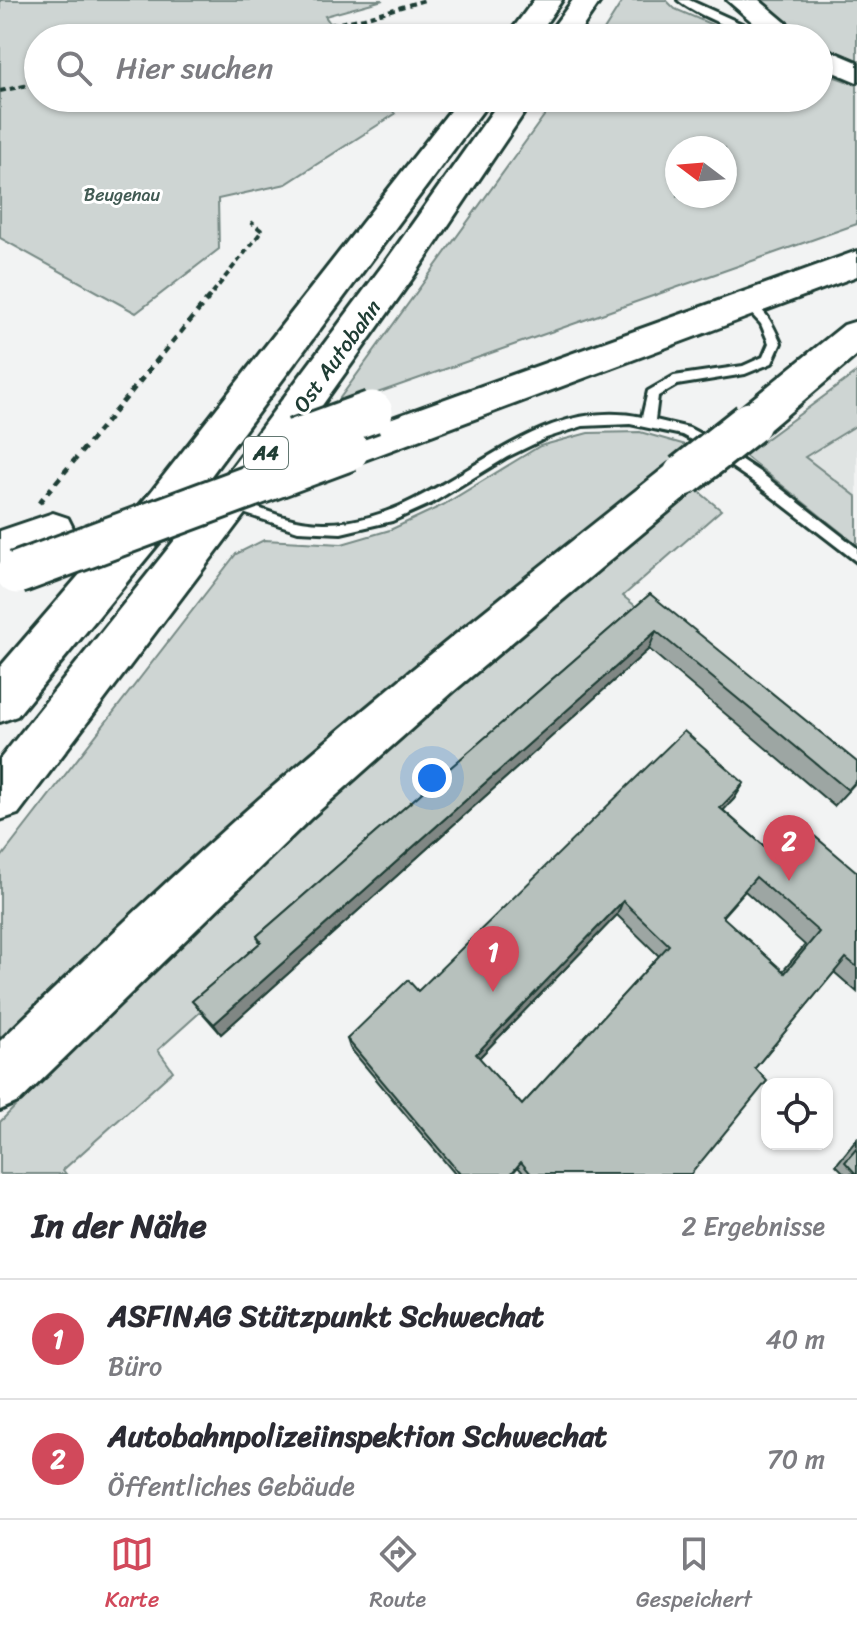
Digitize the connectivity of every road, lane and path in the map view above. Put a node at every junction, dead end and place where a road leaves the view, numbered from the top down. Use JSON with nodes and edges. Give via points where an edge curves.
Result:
{"nodes":[{"id":1,"x":425,"y":0,"type":"edge"},
{"id":2,"x":548,"y":0,"type":"edge"},
{"id":3,"x":587,"y":0,"type":"edge"},
{"id":4,"x":683,"y":0,"type":"edge"},
{"id":5,"x":741,"y":0,"type":"edge"},
{"id":6,"x":333,"y":24,"type":"edge"},
{"id":7,"x":531,"y":24,"type":"edge"},
{"id":8,"x":570,"y":24,"type":"edge"},
{"id":9,"x":732,"y":24,"type":"edge"},
{"id":10,"x":771,"y":24,"type":"edge"},
{"id":11,"x":833,"y":62,"type":"edge"},
{"id":12,"x":857,"y":73,"type":"edge"},
{"id":13,"x":24,"y":86,"type":"edge"},
{"id":14,"x":0,"y":91,"type":"edge"},
{"id":15,"x":465,"y":112,"type":"edge"},
{"id":16,"x":508,"y":112,"type":"edge"},
{"id":17,"x":251,"y":222,"type":"dead end"},
{"id":18,"x":857,"y":238,"type":"edge"},
{"id":19,"x":857,"y":263,"type":"edge"},
{"id":20,"x":748,"y":304,"type":"junction"},
{"id":21,"x":857,"y":334,"type":"edge"},
{"id":22,"x":648,"y":421,"type":"junction"},
{"id":23,"x":229,"y":503,"type":"junction"},
{"id":24,"x":19,"y":554,"type":"edge"},
{"id":25,"x":857,"y":556,"type":"edge"},
{"id":26,"x":0,"y":701,"type":"edge"},
{"id":27,"x":0,"y":797,"type":"edge"},
{"id":28,"x":0,"y":1081,"type":"edge"}],
"edges":[{"from":1,"to":6,"type":"path"},
{"from":2,"to":7,"type":"highway"},
{"from":3,"to":8,"type":"highway"},
{"from":4,"to":9,"type":"lane"},
{"from":5,"to":10,"type":"highway"},
{"from":11,"to":12,"type":"highway"},
{"from":13,"to":14,"type":"path"},
{"from":15,"to":26,"type":"highway","name":"Ost Autobahn","number":"A4","via":[[175,493]]},
{"from":16,"to":23,"type":"highway","name":"Ost Autobahn","number":"A4"},
{"from":17,"to":24,"type":"path","via":[[262,231],[34,508]]},
{"from":18,"to":24,"type":"highway","bridge":true,"via":[[372,412]]},
{"from":19,"to":20,"type":"highway"},
{"from":20,"to":22,"type":"lane","via":[[766,322],[775,343],[768,360],[745,370],[674,381],[652,394]]},
{"from":20,"to":24,"type":"highway","bridge":true,"via":[[348,450]]},
{"from":21,"to":28,"type":"highway","bridge":true,"via":[[292,801]]},
{"from":22,"to":23,"type":"lane","via":[[581,422],[542,432],[384,519],[339,529],[283,524]]},
{"from":22,"to":25,"type":"lane","via":[[689,432]]},
{"from":23,"to":27,"type":"highway","name":"Ost Autobahn","number":"A4"}]}
